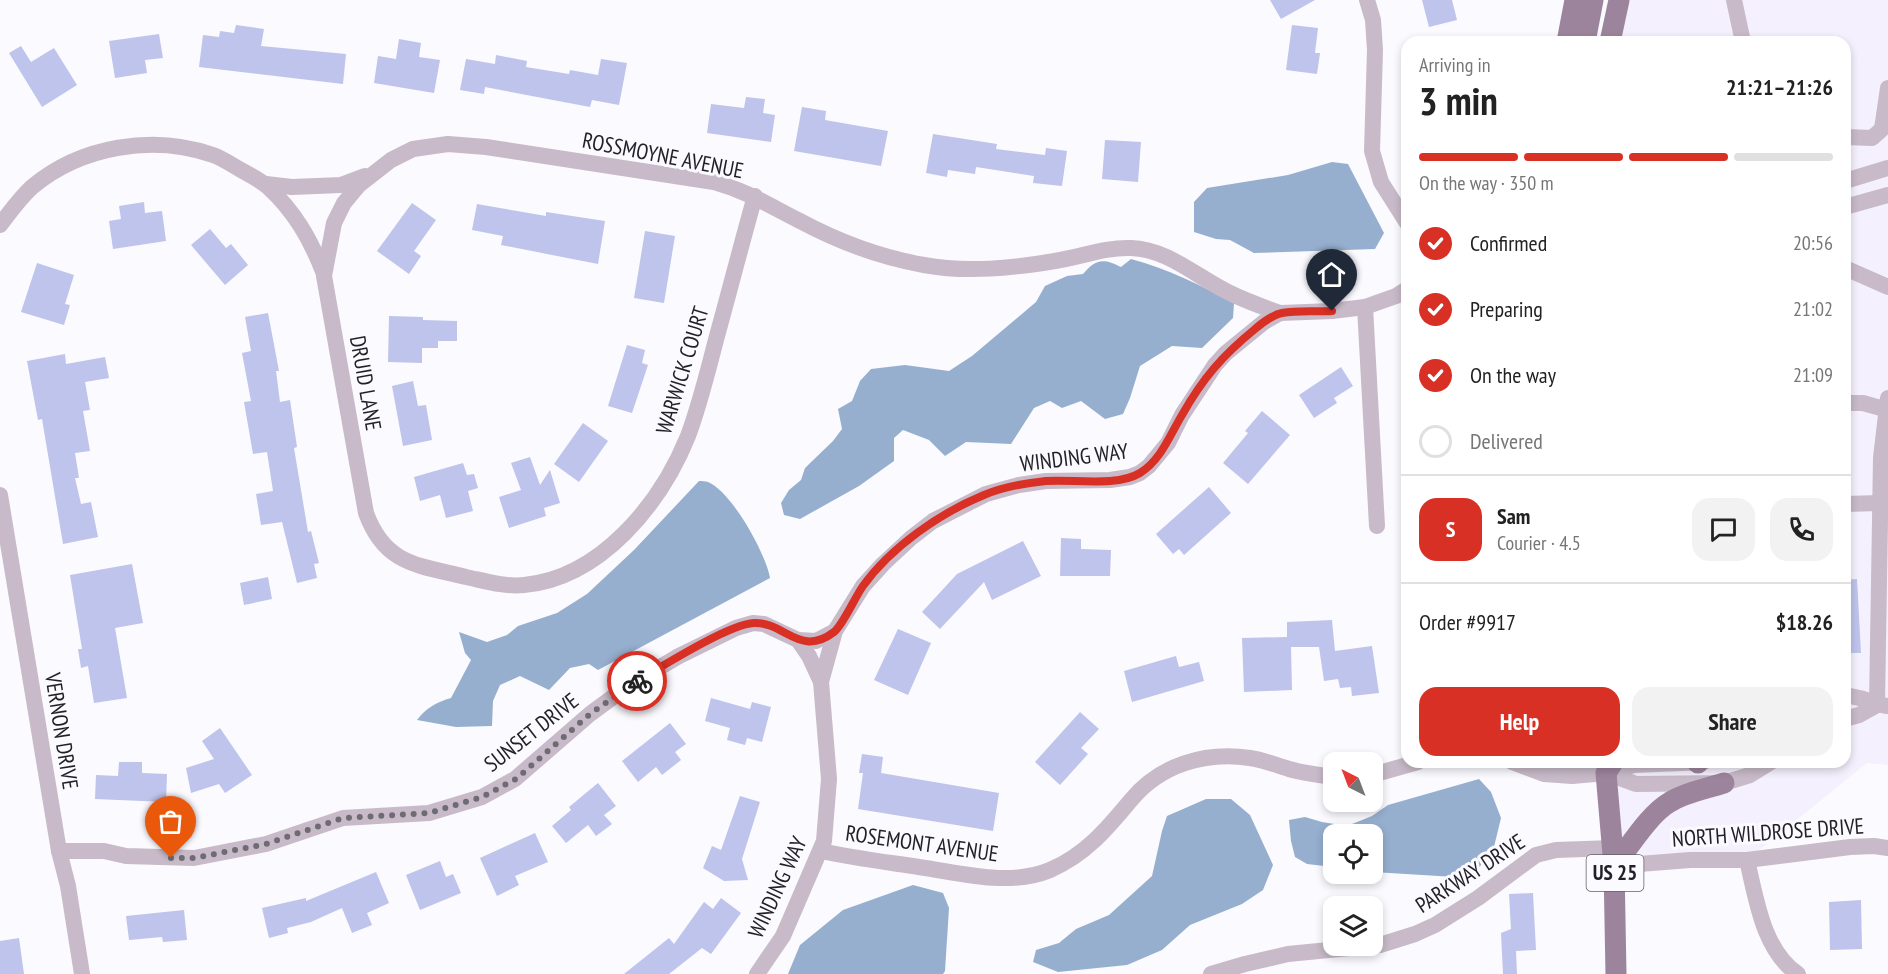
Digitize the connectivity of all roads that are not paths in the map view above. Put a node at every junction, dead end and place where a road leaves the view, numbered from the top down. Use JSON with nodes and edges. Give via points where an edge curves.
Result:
{"nodes":[{"id":1,"x":1367,"y":0,"type":"edge"},
{"id":2,"x":1575,"y":0,"type":"edge"},
{"id":3,"x":1593,"y":0,"type":"edge"},
{"id":4,"x":1619,"y":0,"type":"edge"},
{"id":5,"x":1734,"y":0,"type":"edge"},
{"id":6,"x":1569,"y":36,"type":"edge"},
{"id":7,"x":1586,"y":36,"type":"edge"},
{"id":8,"x":1611,"y":36,"type":"edge"},
{"id":9,"x":1742,"y":36,"type":"edge"},
{"id":10,"x":1888,"y":88,"type":"edge"},
{"id":11,"x":1851,"y":137,"type":"edge"},
{"id":12,"x":1888,"y":168,"type":"edge"},
{"id":13,"x":373,"y":172,"type":"junction"},
{"id":14,"x":1851,"y":180,"type":"edge"},
{"id":15,"x":266,"y":184,"type":"junction"},
{"id":16,"x":1888,"y":195,"type":"edge"},
{"id":17,"x":755,"y":196,"type":"junction"},
{"id":18,"x":1851,"y":205,"type":"edge"},
{"id":19,"x":1401,"y":214,"type":"edge"},
{"id":20,"x":334,"y":223,"type":"joint"},
{"id":21,"x":0,"y":225,"type":"edge"},
{"id":22,"x":1851,"y":271,"type":"edge"},
{"id":23,"x":324,"y":276,"type":"junction"},
{"id":24,"x":1888,"y":287,"type":"edge"},
{"id":25,"x":1401,"y":293,"type":"edge"},
{"id":26,"x":1365,"y":307,"type":"junction"},
{"id":27,"x":1280,"y":313,"type":"junction"},
{"id":28,"x":1851,"y":403,"type":"edge"},
{"id":29,"x":1888,"y":406,"type":"edge"},
{"id":30,"x":0,"y":495,"type":"edge"},
{"id":31,"x":1851,"y":504,"type":"edge"},
{"id":32,"x":1880,"y":504,"type":"junction"},
{"id":33,"x":1377,"y":526,"type":"dead end"},
{"id":34,"x":384,"y":547,"type":"joint"},
{"id":35,"x":835,"y":631,"type":"junction"},
{"id":36,"x":798,"y":640,"type":"junction"},
{"id":37,"x":821,"y":682,"type":"junction"},
{"id":38,"x":1851,"y":695,"type":"edge"},
{"id":39,"x":1883,"y":706,"type":"edge"},
{"id":40,"x":1851,"y":717,"type":"edge"},
{"id":41,"x":1401,"y":767,"type":"edge"},
{"id":42,"x":1528,"y":768,"type":"edge"},
{"id":43,"x":1598,"y":768,"type":"edge"},
{"id":44,"x":1604,"y":768,"type":"edge"},
{"id":45,"x":1608,"y":768,"type":"edge"},
{"id":46,"x":1761,"y":768,"type":"edge"},
{"id":47,"x":1383,"y":772,"type":"edge"},
{"id":48,"x":1323,"y":775,"type":"edge"},
{"id":49,"x":1724,"y":783,"type":"junction"},
{"id":50,"x":1888,"y":848,"type":"edge"},
{"id":51,"x":821,"y":850,"type":"junction"},
{"id":52,"x":59,"y":851,"type":"junction"},
{"id":53,"x":1614,"y":857,"type":"junction"},
{"id":54,"x":1747,"y":860,"type":"junction"},
{"id":55,"x":82,"y":974,"type":"edge"},
{"id":56,"x":758,"y":974,"type":"edge"},
{"id":57,"x":1211,"y":974,"type":"edge"},
{"id":58,"x":1616,"y":974,"type":"edge"},
{"id":59,"x":1798,"y":974,"type":"edge"}],
"edges":[{"from":1,"to":19,"type":"street","via":[[1375,50],[1372,151],[1381,182]]},
{"from":2,"to":6,"type":"main road"},
{"from":3,"to":7,"type":"main road"},
{"from":4,"to":8,"type":"main road"},
{"from":5,"to":9,"type":"street"},
{"from":10,"to":11,"type":"street","via":[[1882,129],[1872,138]]},
{"from":12,"to":14,"type":"street"},
{"from":13,"to":15,"type":"street","name":"ROSSMOYNE AVENUE","via":[[341,185],[292,188]]},
{"from":13,"to":17,"type":"street","name":"ROSSMOYNE AVENUE","via":[[413,149],[448,144],[714,182]]},
{"from":13,"to":20,"type":"street","name":"ROSSMOYNE AVENUE","via":[[344,203]]},
{"from":15,"to":21,"type":"street","name":"ROSSMOYNE AVENUE","via":[[214,155],[173,146],[112,149],[83,157],[52,173],[32,188]]},
{"from":15,"to":23,"type":"street","name":"ROSSMOYNE AVENUE","via":[[302,226]]},
{"from":16,"to":18,"type":"street"},
{"from":17,"to":27,"type":"street","name":"ROSSMOYNE AVENUE","via":[[864,251],[928,266],[1000,269],[1133,248],[1164,256],[1228,292]]},
{"from":17,"to":34,"type":"street","name":"WARWICK COURT","via":[[687,438],[665,482],[641,515],[610,546],[561,576],[522,585],[495,584],[416,565]]},
{"from":20,"to":23,"type":"street","name":"DRUID LANE"},
{"from":22,"to":24,"type":"street"},
{"from":23,"to":34,"type":"street","name":"DRUID LANE","via":[[366,513]]},
{"from":25,"to":26,"type":"street"},
{"from":26,"to":27,"type":"street"},
{"from":26,"to":33,"type":"street"},
{"from":27,"to":35,"type":"street","name":"WINDING WAY","via":[[1215,365],[1168,443],[1140,473],[1110,480],[1019,485],[986,494],[952,510],[911,538],[883,564],[863,586]]},
{"from":28,"to":29,"type":"street"},
{"from":29,"to":32,"type":"street"},
{"from":30,"to":52,"type":"street","name":"VERNON DRIVE"},
{"from":31,"to":32,"type":"street"},
{"from":32,"to":39,"type":"street"},
{"from":35,"to":36,"type":"street","via":[[816,641]]},
{"from":35,"to":37,"type":"street","name":"WINDING WAY"},
{"from":36,"to":37,"type":"street"},
{"from":36,"to":52,"type":"street","name":"SUNSET DRIVE","via":[[753,623],[718,636],[628,686],[516,779],[482,797],[429,813],[343,818],[266,844],[194,858]]},
{"from":37,"to":51,"type":"street","name":"WINDING WAY","via":[[829,779]]},
{"from":38,"to":39,"type":"street"},
{"from":39,"to":40,"type":"street"},
{"from":41,"to":47,"type":"street"},
{"from":42,"to":43,"type":"street","via":[[1544,774],[1572,776]]},
{"from":44,"to":53,"type":"main road","number":"US 25"},
{"from":45,"to":49,"type":"street","via":[[1636,784]]},
{"from":46,"to":49,"type":"street"},
{"from":48,"to":51,"type":"street","name":"ROSEMONT AVENUE","via":[[1234,756],[1187,763],[1143,786],[1108,829],[1080,854],[1028,876],[988,877]]},
{"from":49,"to":53,"type":"main road","via":[[1668,803]]},
{"from":50,"to":54,"type":"street","name":"NORTH WILDROSE DRIVE","via":[[1850,847]]},
{"from":51,"to":56,"type":"street","name":"WINDING WAY","via":[[783,936]]},
{"from":52,"to":55,"type":"street","name":"VERNON DRIVE"},
{"from":53,"to":54,"type":"street","name":"NORTH WILDROSE DRIVE"},
{"from":53,"to":57,"type":"street","name":"PARKWAY DRIVE","via":[[1556,850],[1536,855],[1478,898],[1435,925],[1406,937],[1380,945],[1288,954]]},
{"from":53,"to":58,"type":"main road","number":"US 25"},
{"from":54,"to":59,"type":"street","via":[[1771,940],[1781,958]]}]}
